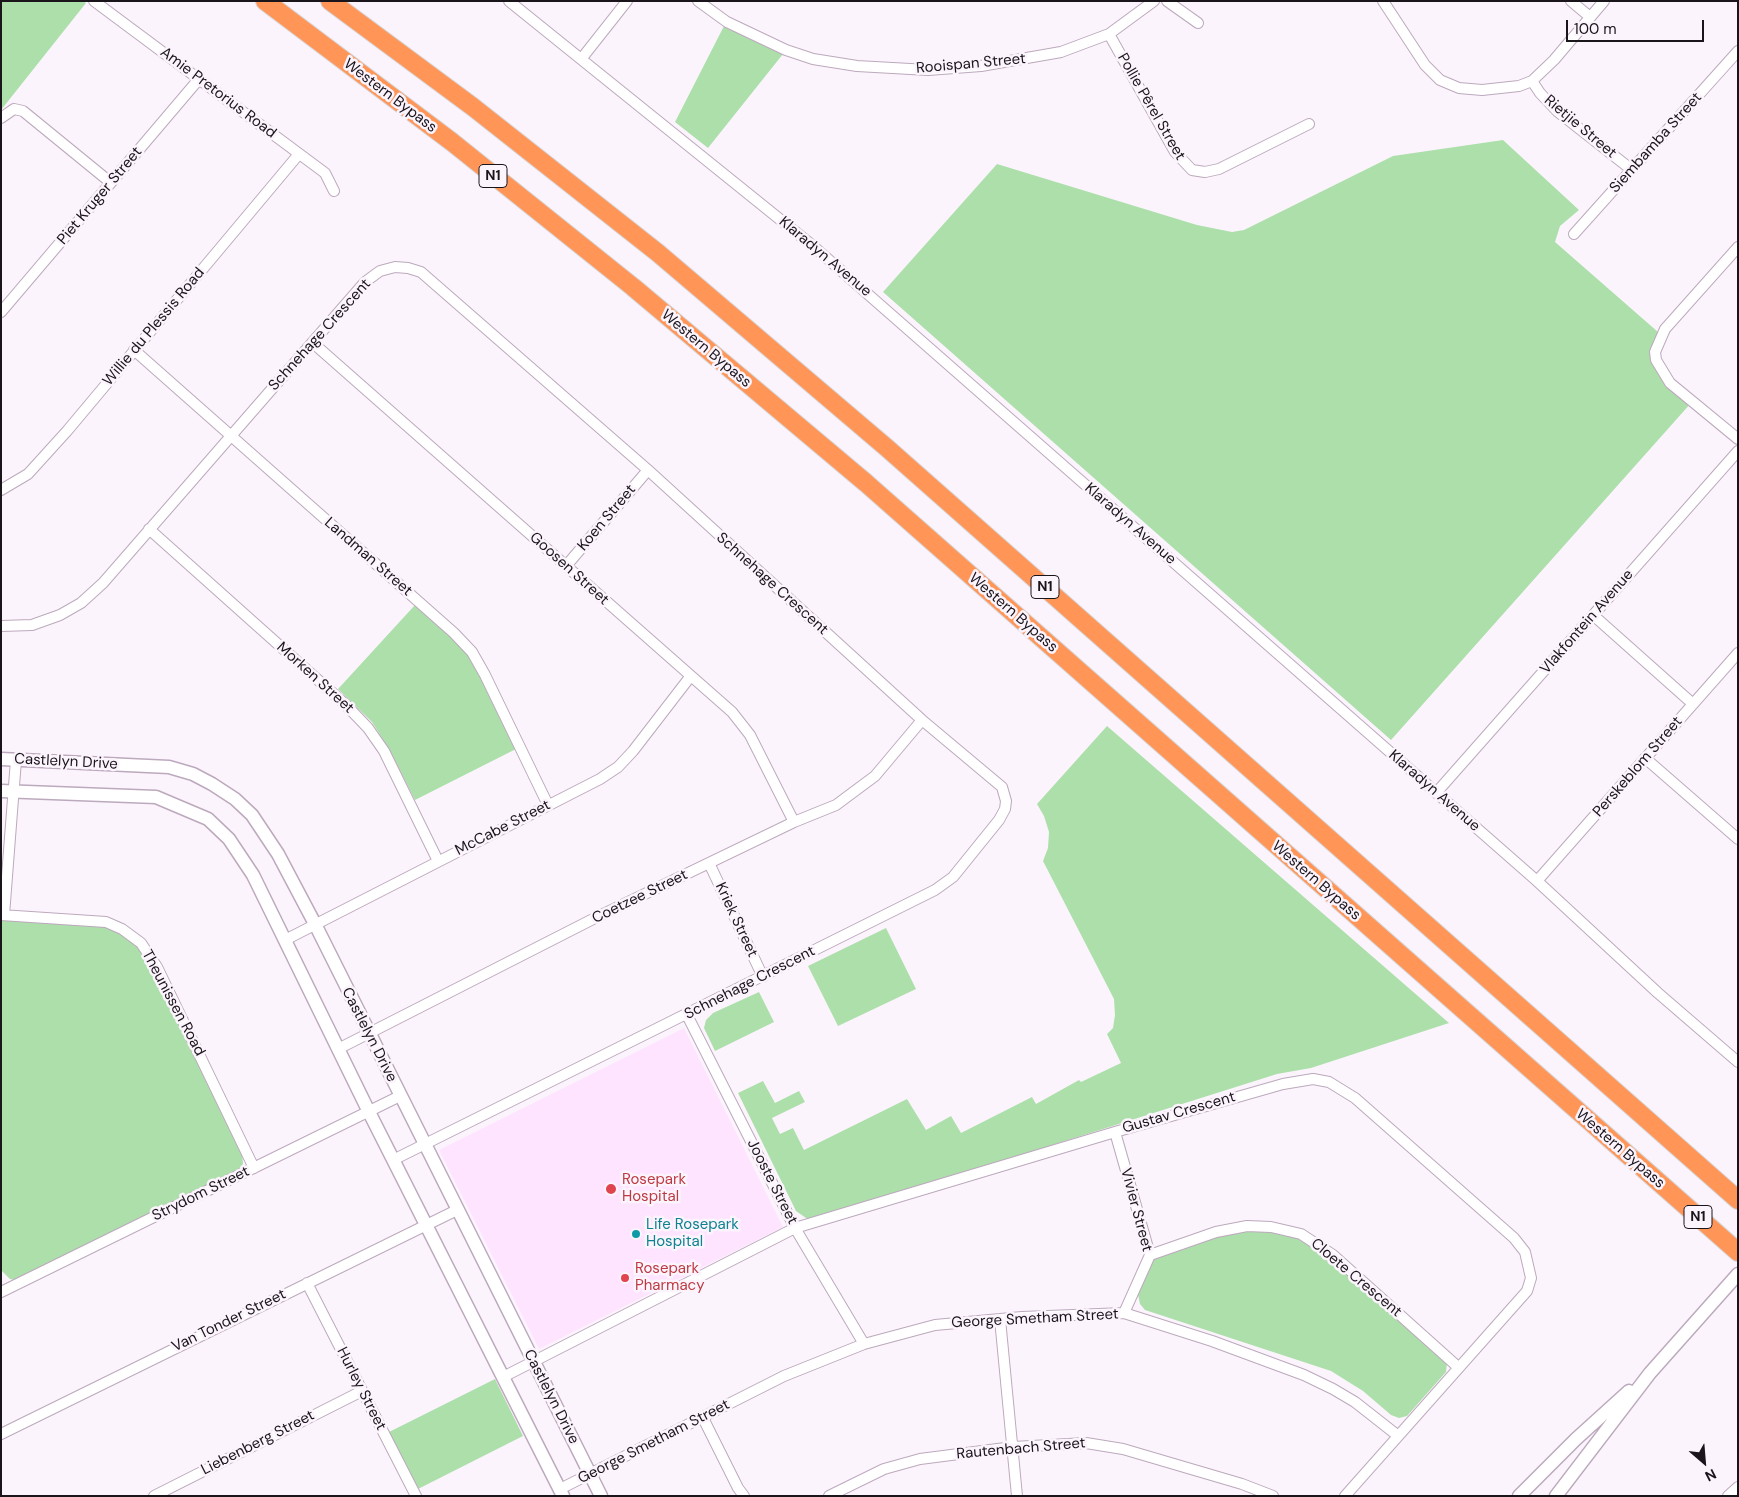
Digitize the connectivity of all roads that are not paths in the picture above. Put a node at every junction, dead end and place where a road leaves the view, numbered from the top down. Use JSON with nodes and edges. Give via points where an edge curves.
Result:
{"nodes":[{"id":1,"x":94,"y":1,"type":"edge"},
{"id":2,"x":265,"y":1,"type":"edge"},
{"id":3,"x":330,"y":1,"type":"edge"},
{"id":4,"x":509,"y":1,"type":"edge"},
{"id":5,"x":627,"y":1,"type":"edge"},
{"id":6,"x":698,"y":1,"type":"edge"},
{"id":7,"x":1154,"y":1,"type":"edge"},
{"id":8,"x":1167,"y":1,"type":"edge"},
{"id":9,"x":1383,"y":1,"type":"edge"},
{"id":10,"x":1571,"y":1,"type":"edge"},
{"id":11,"x":1604,"y":1,"type":"edge"},
{"id":12,"x":1590,"y":17,"type":"junction"},
{"id":13,"x":1198,"y":22,"type":"dead end"},
{"id":14,"x":1109,"y":34,"type":"junction"},
{"id":15,"x":1738,"y":51,"type":"edge"},
{"id":16,"x":582,"y":58,"type":"junction"},
{"id":17,"x":199,"y":79,"type":"junction"},
{"id":18,"x":1532,"y":81,"type":"junction"},
{"id":19,"x":1,"y":118,"type":"edge"},
{"id":20,"x":1309,"y":124,"type":"dead end"},
{"id":21,"x":299,"y":154,"type":"junction"},
{"id":22,"x":1632,"y":170,"type":"junction"},
{"id":23,"x":110,"y":182,"type":"junction"},
{"id":24,"x":334,"y":191,"type":"dead end"},
{"id":25,"x":1574,"y":234,"type":"dead end"},
{"id":26,"x":1738,"y":247,"type":"edge"},
{"id":27,"x":1,"y":312,"type":"edge"},
{"id":28,"x":313,"y":343,"type":"junction"},
{"id":29,"x":134,"y":350,"type":"junction"},
{"id":30,"x":230,"y":435,"type":"junction"},
{"id":31,"x":1738,"y":439,"type":"edge"},
{"id":32,"x":1738,"y":450,"type":"edge"},
{"id":33,"x":648,"y":470,"type":"junction"},
{"id":34,"x":1,"y":490,"type":"edge"},
{"id":35,"x":149,"y":529,"type":"junction"},
{"id":36,"x":566,"y":566,"type":"junction"},
{"id":37,"x":1593,"y":615,"type":"junction"},
{"id":38,"x":1,"y":626,"type":"edge"},
{"id":39,"x":1738,"y":653,"type":"edge"},
{"id":40,"x":690,"y":677,"type":"junction"},
{"id":41,"x":1693,"y":704,"type":"junction"},
{"id":42,"x":922,"y":720,"type":"junction"},
{"id":43,"x":1645,"y":758,"type":"junction"},
{"id":44,"x":1,"y":759,"type":"edge"},
{"id":45,"x":16,"y":760,"type":"junction"},
{"id":46,"x":8,"y":791,"type":"edge"},
{"id":47,"x":1436,"y":793,"type":"junction"},
{"id":48,"x":548,"y":806,"type":"junction"},
{"id":49,"x":794,"y":822,"type":"junction"},
{"id":50,"x":1738,"y":839,"type":"edge"},
{"id":51,"x":438,"y":861,"type":"junction"},
{"id":52,"x":709,"y":863,"type":"junction"},
{"id":53,"x":1537,"y":881,"type":"junction"},
{"id":54,"x":2,"y":915,"type":"edge"},
{"id":55,"x":315,"y":924,"type":"junction"},
{"id":56,"x":284,"y":940,"type":"junction"},
{"id":57,"x":763,"y":977,"type":"junction"},
{"id":58,"x":687,"y":1015,"type":"junction"},
{"id":59,"x":368,"y":1034,"type":"junction"},
{"id":60,"x":338,"y":1049,"type":"junction"},
{"id":61,"x":1738,"y":1062,"type":"edge"},
{"id":62,"x":400,"y":1096,"type":"junction"},
{"id":63,"x":368,"y":1112,"type":"junction"},
{"id":64,"x":1115,"y":1132,"type":"junction"},
{"id":65,"x":424,"y":1146,"type":"junction"},
{"id":66,"x":393,"y":1160,"type":"junction"},
{"id":67,"x":254,"y":1168,"type":"junction"},
{"id":68,"x":1738,"y":1200,"type":"edge"},
{"id":69,"x":456,"y":1210,"type":"junction"},
{"id":70,"x":426,"y":1224,"type":"junction"},
{"id":71,"x":795,"y":1228,"type":"junction"},
{"id":72,"x":1738,"y":1252,"type":"edge"},
{"id":73,"x":1150,"y":1255,"type":"junction"},
{"id":74,"x":1738,"y":1274,"type":"edge"},
{"id":75,"x":307,"y":1283,"type":"junction"},
{"id":76,"x":3,"y":1288,"type":"edge"},
{"id":77,"x":1124,"y":1314,"type":"junction"},
{"id":78,"x":1000,"y":1319,"type":"junction"},
{"id":79,"x":864,"y":1344,"type":"junction"},
{"id":80,"x":534,"y":1362,"type":"junction"},
{"id":81,"x":1458,"y":1367,"type":"junction"},
{"id":82,"x":1650,"y":1372,"type":"junction"},
{"id":83,"x":503,"y":1377,"type":"junction"},
{"id":84,"x":362,"y":1391,"type":"junction"},
{"id":85,"x":703,"y":1418,"type":"junction"},
{"id":86,"x":1,"y":1434,"type":"edge"},
{"id":87,"x":1397,"y":1435,"type":"junction"},
{"id":88,"x":1576,"y":1438,"type":"junction"},
{"id":89,"x":1013,"y":1447,"type":"junction"},
{"id":90,"x":1591,"y":1452,"type":"junction"},
{"id":91,"x":590,"y":1474,"type":"junction"},
{"id":92,"x":1738,"y":1487,"type":"edge"},
{"id":93,"x":561,"y":1493,"type":"edge"},
{"id":94,"x":154,"y":1496,"type":"edge"},
{"id":95,"x":416,"y":1496,"type":"edge"},
{"id":96,"x":601,"y":1496,"type":"edge"},
{"id":97,"x":744,"y":1496,"type":"edge"},
{"id":98,"x":829,"y":1496,"type":"edge"},
{"id":99,"x":1017,"y":1496,"type":"edge"},
{"id":100,"x":1273,"y":1496,"type":"edge"},
{"id":101,"x":1345,"y":1496,"type":"edge"},
{"id":102,"x":1519,"y":1496,"type":"edge"},
{"id":103,"x":1556,"y":1496,"type":"edge"},
{"id":104,"x":1728,"y":1496,"type":"edge"}],
"edges":[{"from":1,"to":17,"type":"street","name":"Amie Pretorius Road"},
{"from":2,"to":72,"type":"highway","name":"Western Bypass","number":"N1","via":[[497,178],[633,287],[866,483]]},
{"from":3,"to":68,"type":"highway","number":"N1","via":[[658,253],[880,442]]},
{"from":4,"to":16,"type":"street","name":"Klaradyn Avenue"},
{"from":5,"to":16,"type":"street"},
{"from":6,"to":14,"type":"street","name":"Rooispan Street","via":[[728,22],[786,50],[813,59],[857,66],[928,70],[981,66],[1043,57]]},
{"from":7,"to":14,"type":"street","name":"Rooispan Street"},
{"from":8,"to":13,"type":"street"},
{"from":9,"to":18,"type":"street","via":[[1425,65],[1440,80],[1459,88],[1482,90]]},
{"from":10,"to":12,"type":"street"},
{"from":11,"to":12,"type":"street"},
{"from":12,"to":18,"type":"street"},
{"from":14,"to":20,"type":"street","name":"Pollie Pêrel Street","via":[[1175,152],[1192,170],[1206,172],[1219,169]]},
{"from":15,"to":22,"type":"street","name":"Siembamba Street"},
{"from":16,"to":47,"type":"street","name":"Klaradyn Avenue","via":[[813,246]]},
{"from":17,"to":21,"type":"street","name":"Amie Pretorius Road"},
{"from":17,"to":23,"type":"street","name":"Piet Kruger Street"},
{"from":18,"to":22,"type":"street","name":"Rietjie Street","via":[[1557,111]]},
{"from":19,"to":23,"type":"street","via":[[14,109],[23,111]]},
{"from":21,"to":24,"type":"street","name":"Amie Pretorius Road","via":[[325,173]]},
{"from":21,"to":29,"type":"street","name":"Willie du Plessis Road"},
{"from":22,"to":25,"type":"street","name":"Siembamba Street"},
{"from":23,"to":27,"type":"street","name":"Piet Kruger Street"},
{"from":26,"to":31,"type":"street","via":[[1665,329],[1655,352],[1656,360],[1670,383]]},
{"from":28,"to":30,"type":"street","name":"Schnehage Crescent"},
{"from":28,"to":33,"type":"street","name":"Schnehage Crescent","via":[[365,282],[380,271],[395,267],[421,272]]},
{"from":28,"to":36,"type":"street","name":"Goosen Street"},
{"from":29,"to":30,"type":"street","name":"Landman Street"},
{"from":29,"to":34,"type":"street","name":"Willie du Plessis Road","via":[[28,474]]},
{"from":30,"to":35,"type":"street","name":"Schnehage Crescent"},
{"from":30,"to":48,"type":"street","name":"Landman Street","via":[[472,652]]},
{"from":32,"to":37,"type":"street","name":"Vlakfontein Avenue"},
{"from":33,"to":36,"type":"street","name":"Koen Street"},
{"from":33,"to":42,"type":"street","name":"Schnehage Crescent"},
{"from":35,"to":38,"type":"street","name":"Schnehage Crescent","via":[[103,583],[81,603],[32,625]]},
{"from":35,"to":51,"type":"street","name":"Morken Street","via":[[368,728],[384,750]]},
{"from":36,"to":40,"type":"street","name":"Goosen Street"},
{"from":37,"to":41,"type":"street"},
{"from":37,"to":47,"type":"street","name":"Vlakfontein Avenue"},
{"from":39,"to":41,"type":"street","name":"Perskeblom Street"},
{"from":40,"to":48,"type":"street","name":"McCabe Street","via":[[618,767]]},
{"from":40,"to":49,"type":"street","name":"Goosen Street","via":[[732,712],[750,735]]},
{"from":41,"to":43,"type":"street","name":"Perskeblom Street"},
{"from":42,"to":49,"type":"street","name":"Coetzee Street","via":[[860,789],[836,805]]},
{"from":42,"to":57,"type":"street","name":"Schnehage Crescent","via":[[1002,787],[1006,801],[1000,820],[953,877],[935,890]]},
{"from":43,"to":50,"type":"street"},
{"from":43,"to":53,"type":"street","name":"Perskeblom Street"},
{"from":44,"to":45,"type":"street","name":"Castlelyn Drive"},
{"from":45,"to":46,"type":"street"},
{"from":45,"to":55,"type":"street","name":"Castlelyn Drive","via":[[169,767],[212,784],[252,815],[278,854]]},
{"from":46,"to":54,"type":"street"},
{"from":46,"to":56,"type":"street","name":"Castlelyn Drive","via":[[156,797],[208,819],[229,839],[253,875]]},
{"from":47,"to":53,"type":"street","name":"Klaradyn Avenue"},
{"from":48,"to":51,"type":"street","name":"McCabe Street"},
{"from":49,"to":52,"type":"street","name":"Coetzee Street"},
{"from":51,"to":55,"type":"street","name":"McCabe Street"},
{"from":52,"to":57,"type":"street","name":"Kriek Street"},
{"from":52,"to":59,"type":"street","name":"Coetzee Street"},
{"from":53,"to":61,"type":"street","name":"Klaradyn Avenue"},
{"from":54,"to":67,"type":"street","name":"Theunissen Road","via":[[106,922],[141,943],[157,967]]},
{"from":55,"to":56,"type":"street","name":"McCabe Street"},
{"from":55,"to":59,"type":"street","name":"Castlelyn Drive"},
{"from":56,"to":60,"type":"street","name":"Castlelyn Drive"},
{"from":57,"to":58,"type":"street","name":"Schnehage Crescent"},
{"from":58,"to":65,"type":"street","name":"Schnehage Crescent"},
{"from":58,"to":71,"type":"street","name":"Jooste Street"},
{"from":59,"to":60,"type":"street","name":"Coetzee Street"},
{"from":59,"to":62,"type":"street","name":"Castlelyn Drive"},
{"from":60,"to":63,"type":"street","name":"Castlelyn Drive"},
{"from":62,"to":63,"type":"street","name":"Strydom Street"},
{"from":62,"to":65,"type":"street","name":"Castlelyn Drive"},
{"from":63,"to":66,"type":"street","name":"Castlelyn Drive"},
{"from":63,"to":67,"type":"street","name":"Strydom Street"},
{"from":64,"to":71,"type":"street","name":"Gustav Crescent"},
{"from":64,"to":73,"type":"street","name":"Vivier Street"},
{"from":64,"to":81,"type":"street","name":"Gustav Crescent","via":[[1283,1084],[1312,1079],[1342,1089],[1525,1252],[1531,1278],[1527,1291]]},
{"from":65,"to":66,"type":"street","name":"Schnehage Crescent"},
{"from":65,"to":69,"type":"street","name":"Castlelyn Drive"},
{"from":66,"to":70,"type":"street","name":"Castlelyn Drive"},
{"from":67,"to":76,"type":"street","name":"Strydom Street"},
{"from":69,"to":70,"type":"street","name":"Van Tonder Street"},
{"from":69,"to":80,"type":"street","name":"Castlelyn Drive"},
{"from":70,"to":75,"type":"street","name":"Van Tonder Street"},
{"from":70,"to":83,"type":"street","name":"Castlelyn Drive"},
{"from":71,"to":79,"type":"street","name":"Jooste Street"},
{"from":71,"to":80,"type":"street","name":"Gustav Crescent"},
{"from":73,"to":77,"type":"street","name":"Vivier Street"},
{"from":73,"to":81,"type":"street","name":"Cloete Crescent","via":[[1216,1232],[1247,1226],[1271,1227],[1301,1234],[1333,1255]]},
{"from":74,"to":82,"type":"street"},
{"from":75,"to":84,"type":"street","name":"Hurley Street"},
{"from":75,"to":86,"type":"street","name":"Van Tonder Street"},
{"from":77,"to":78,"type":"street","name":"George Smetham Street"},
{"from":77,"to":87,"type":"street","name":"George Smetham Street","via":[[1212,1341],[1304,1375],[1355,1402]]},
{"from":78,"to":79,"type":"street","name":"George Smetham Street","via":[[935,1326]]},
{"from":78,"to":89,"type":"street"},
{"from":79,"to":85,"type":"street","name":"George Smetham Street","via":[[784,1376]]},
{"from":80,"to":83,"type":"street","name":"Gustav Crescent"},
{"from":80,"to":91,"type":"street","name":"Castlelyn Drive"},
{"from":81,"to":87,"type":"street","name":"Gustav Crescent"},
{"from":82,"to":88,"type":"street"},
{"from":82,"to":90,"type":"street"},
{"from":83,"to":93,"type":"street","name":"Castlelyn Drive"},
{"from":84,"to":94,"type":"street","name":"Liebenberg Street"},
{"from":84,"to":95,"type":"street","name":"Hurley Street"},
{"from":85,"to":91,"type":"street","name":"George Smetham Street"},
{"from":85,"to":97,"type":"street"},
{"from":87,"to":101,"type":"street","name":"Gustav Crescent"},
{"from":88,"to":90,"type":"street"},
{"from":88,"to":102,"type":"street"},
{"from":89,"to":98,"type":"street","name":"Rautenbach Street","via":[[906,1462]]},
{"from":89,"to":99,"type":"street"},
{"from":89,"to":100,"type":"street","name":"Rautenbach Street","via":[[1103,1444]]},
{"from":90,"to":103,"type":"street"},
{"from":91,"to":93,"type":"street","name":"George Smetham Street"},
{"from":91,"to":96,"type":"street","name":"Castlelyn Drive"},
{"from":92,"to":104,"type":"street"}]}
